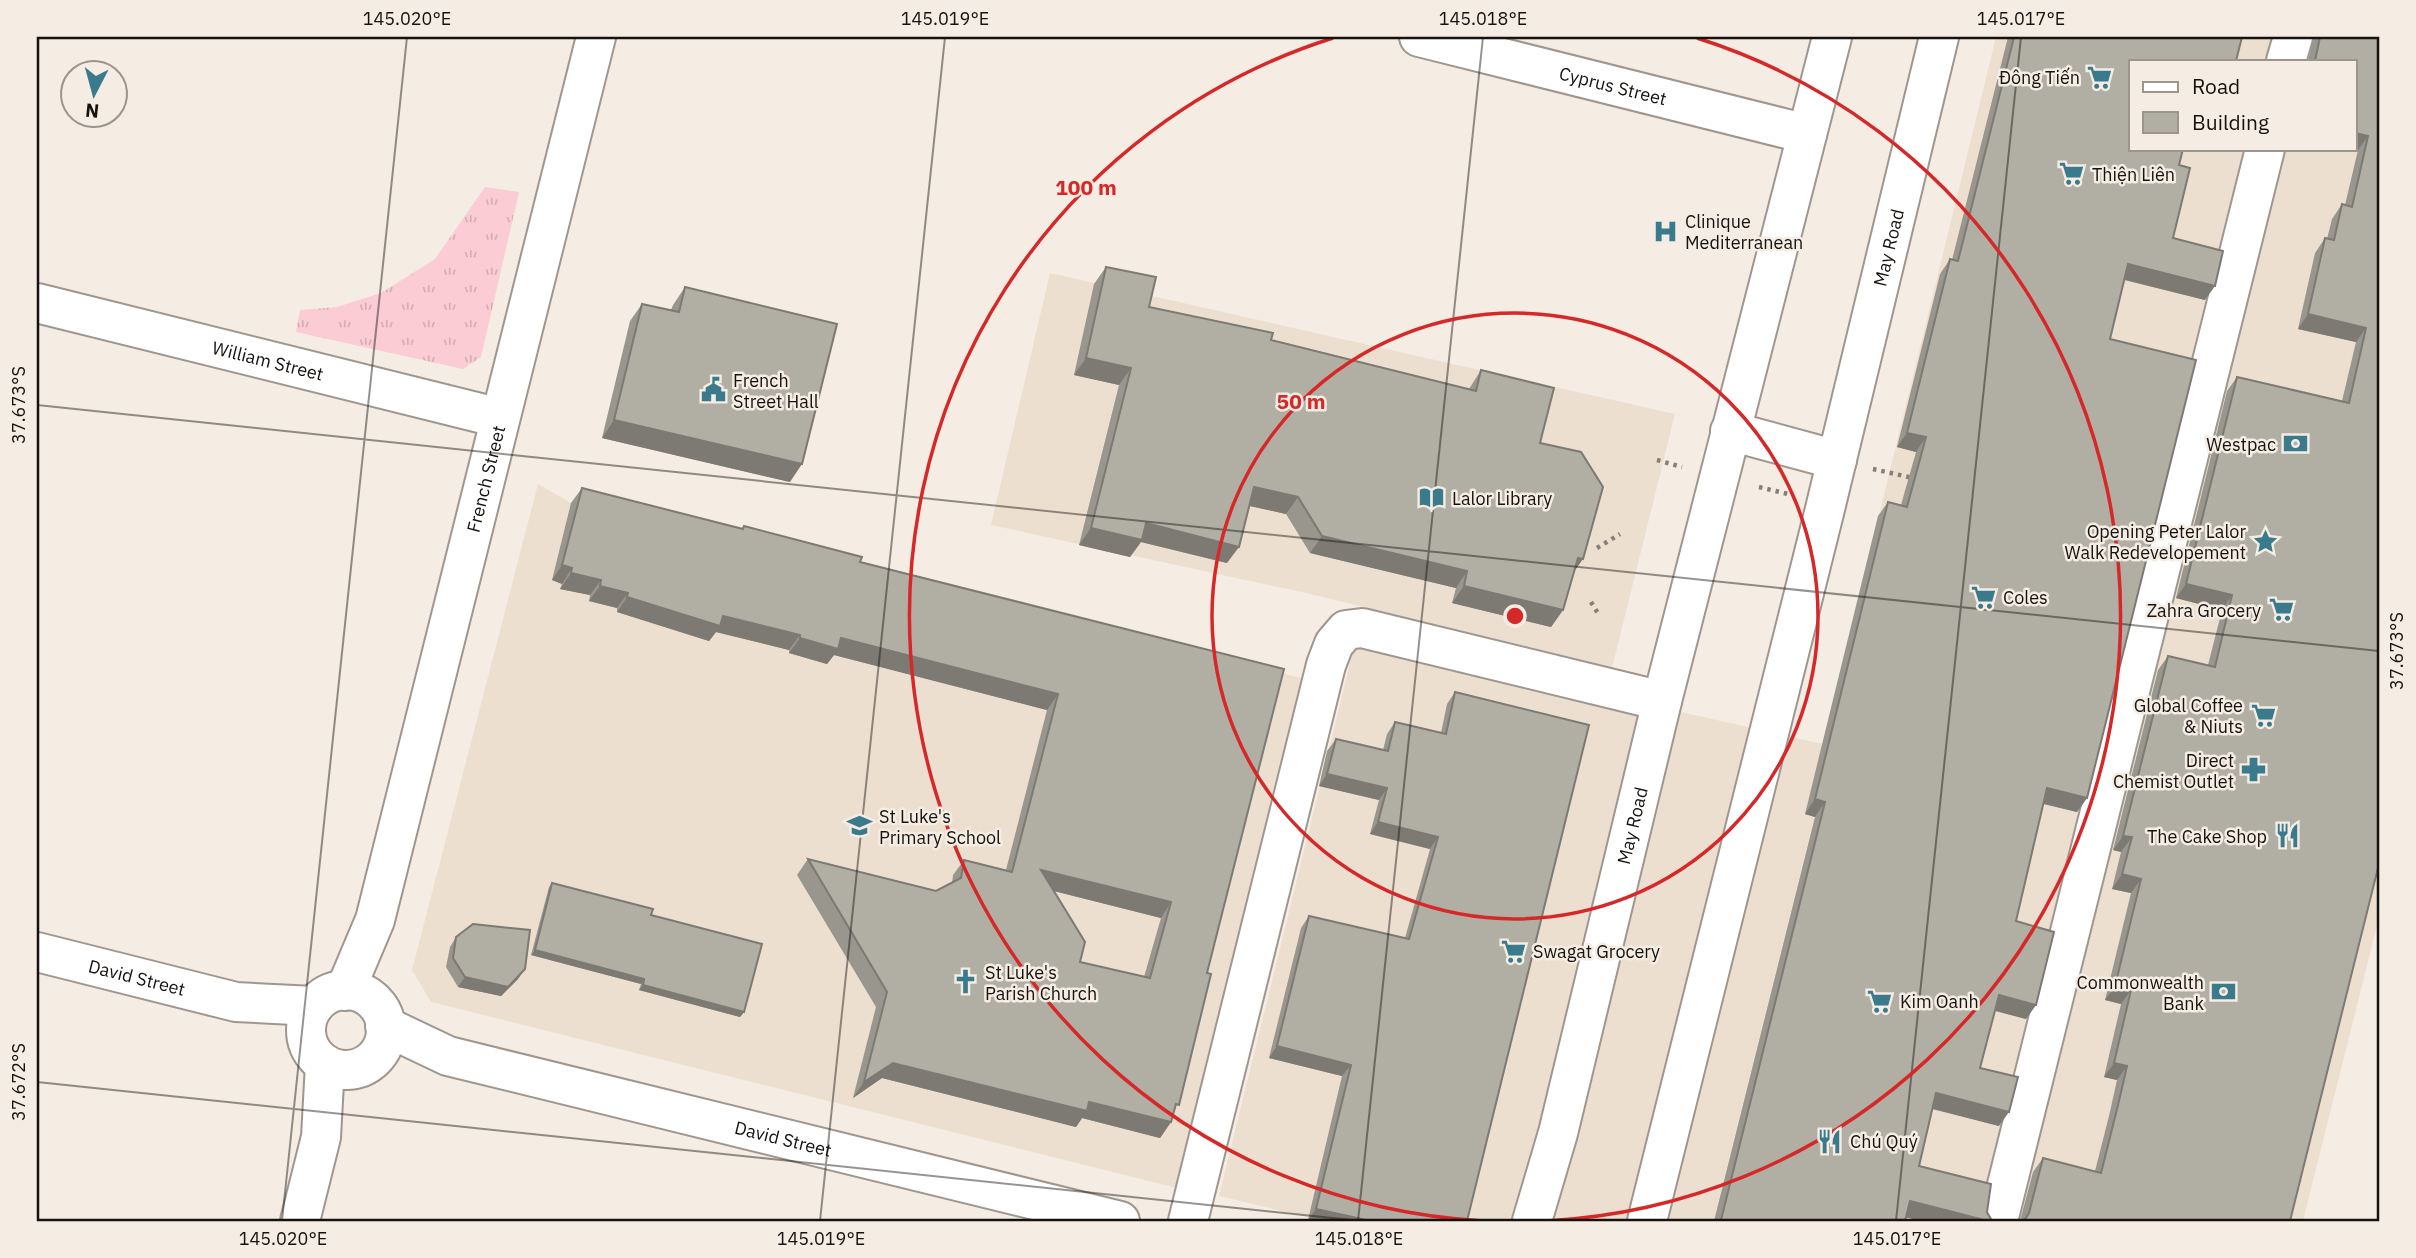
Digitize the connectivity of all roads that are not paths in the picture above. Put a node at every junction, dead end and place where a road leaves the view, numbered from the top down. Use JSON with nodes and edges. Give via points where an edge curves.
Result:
{"nodes":[{"id":1,"x":596,"y":37,"type":"edge"},
{"id":2,"x":1419,"y":37,"type":"edge"},
{"id":3,"x":1832,"y":37,"type":"edge"},
{"id":4,"x":1939,"y":37,"type":"edge"},
{"id":5,"x":2292,"y":37,"type":"edge"},
{"id":6,"x":2286,"y":60,"type":"edge"},
{"id":7,"x":1807,"y":134,"type":"junction"},
{"id":8,"x":2264,"y":150,"type":"edge"},
{"id":9,"x":37,"y":303,"type":"edge"},
{"id":10,"x":500,"y":418,"type":"junction"},
{"id":11,"x":1730,"y":431,"type":"junction"},
{"id":12,"x":1837,"y":460,"type":"junction"},
{"id":13,"x":1662,"y":701,"type":"junction"},
{"id":14,"x":37,"y":952,"type":"edge"},
{"id":15,"x":348,"y":1032,"type":"junction"},
{"id":16,"x":300,"y":1221,"type":"edge"},
{"id":17,"x":1119,"y":1221,"type":"edge"},
{"id":18,"x":1188,"y":1221,"type":"edge"},
{"id":19,"x":1533,"y":1221,"type":"edge"},
{"id":20,"x":1647,"y":1221,"type":"edge"},
{"id":21,"x":1998,"y":1221,"type":"edge"}],
"edges":[{"from":1,"to":10,"type":"street","name":"French Street"},
{"from":2,"to":7,"type":"street","name":"Cyprus Street"},
{"from":3,"to":7,"type":"street","name":"May Road"},
{"from":4,"to":12,"type":"street","name":"May Road"},
{"from":5,"to":6,"type":"street"},
{"from":7,"to":11,"type":"street","name":"May Road"},
{"from":8,"to":21,"type":"street"},
{"from":9,"to":10,"type":"street","name":"William Street"},
{"from":10,"to":15,"type":"street","name":"French Street"},
{"from":11,"to":12,"type":"street"},
{"from":11,"to":13,"type":"street","name":"May Road"},
{"from":12,"to":20,"type":"street","name":"May Road"},
{"from":13,"to":18,"type":"street","via":[[1362,628],[1346,630],[1326,665]]},
{"from":13,"to":19,"type":"street","name":"May Road"},
{"from":14,"to":15,"type":"street","name":"David Street"},
{"from":15,"to":16,"type":"street","name":"French Street"},
{"from":15,"to":17,"type":"street","name":"David Street"}]}
